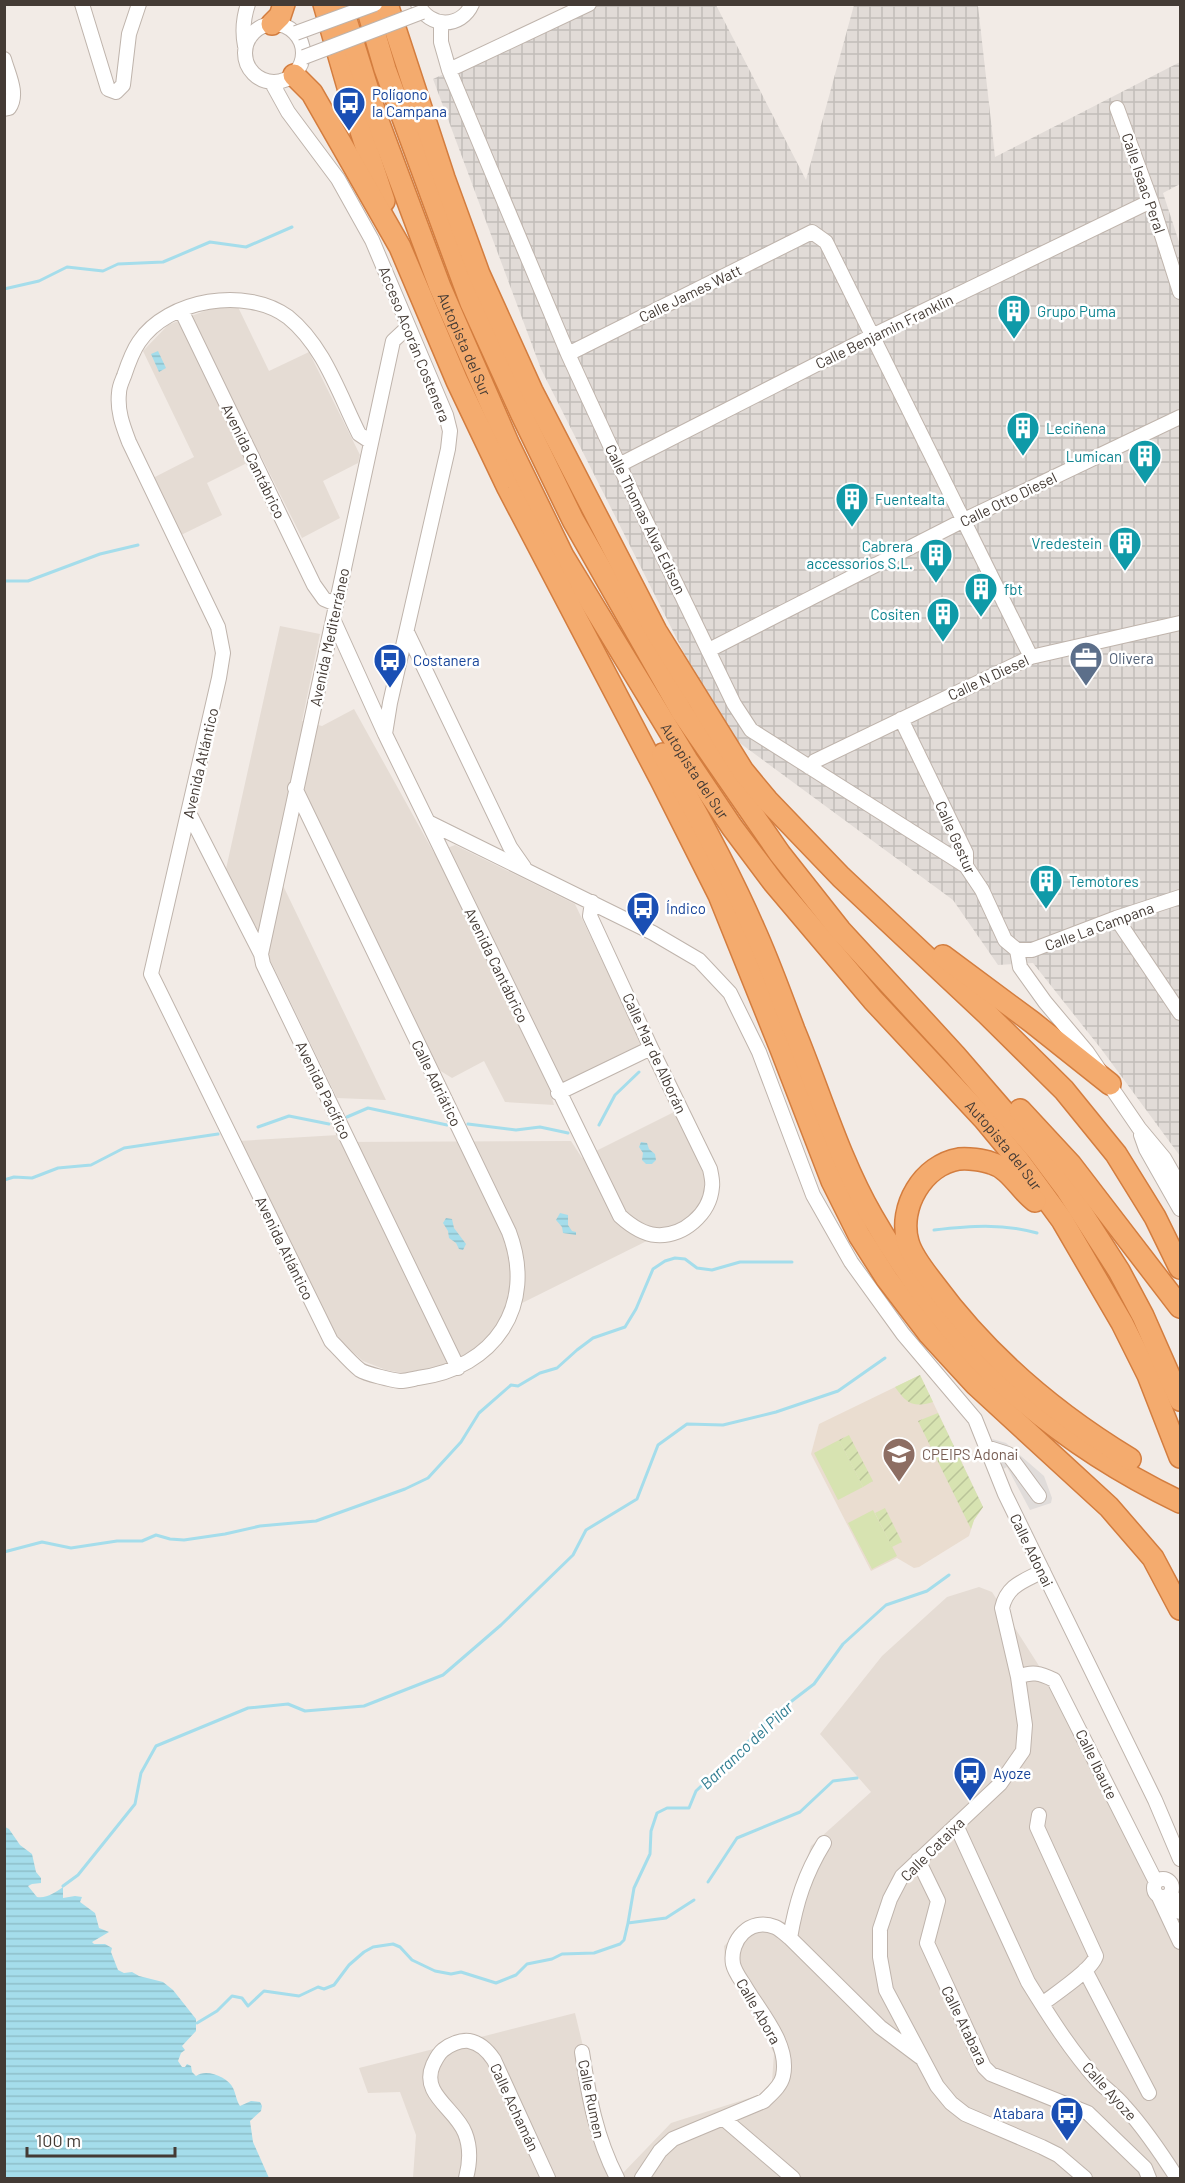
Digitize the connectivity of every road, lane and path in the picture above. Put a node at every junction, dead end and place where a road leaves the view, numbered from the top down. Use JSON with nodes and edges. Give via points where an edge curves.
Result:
{"nodes":[{"id":1,"x":82,"y":4,"type":"edge"},
{"id":2,"x":139,"y":4,"type":"edge"},
{"id":3,"x":250,"y":4,"type":"edge"},
{"id":4,"x":284,"y":4,"type":"edge"},
{"id":5,"x":324,"y":4,"type":"edge"},
{"id":6,"x":341,"y":4,"type":"edge"},
{"id":7,"x":366,"y":4,"type":"edge"},
{"id":8,"x":375,"y":4,"type":"edge"},
{"id":9,"x":387,"y":4,"type":"edge"},
{"id":10,"x":472,"y":4,"type":"edge"},
{"id":11,"x":589,"y":4,"type":"edge"},
{"id":12,"x":420,"y":8,"type":"edge"},
{"id":13,"x":441,"y":23,"type":"junction"},
{"id":14,"x":272,"y":24,"type":"junction"},
{"id":15,"x":296,"y":33,"type":"junction"},
{"id":16,"x":245,"y":46,"type":"junction"},
{"id":17,"x":4,"y":59,"type":"edge"},
{"id":18,"x":299,"y":66,"type":"junction"},
{"id":19,"x":449,"y":70,"type":"junction"},
{"id":20,"x":273,"y":82,"type":"junction"},
{"id":21,"x":1117,"y":108,"type":"dead end"},
{"id":22,"x":4,"y":109,"type":"edge"},
{"id":23,"x":1151,"y":201,"type":"junction"},
{"id":24,"x":400,"y":247,"type":"junction"},
{"id":25,"x":1180,"y":292,"type":"edge"},
{"id":26,"x":181,"y":310,"type":"junction"},
{"id":27,"x":408,"y":327,"type":"junction"},
{"id":28,"x":872,"y":336,"type":"junction"},
{"id":29,"x":568,"y":354,"type":"junction"},
{"id":30,"x":1180,"y":417,"type":"edge"},
{"id":31,"x":371,"y":442,"type":"junction"},
{"id":32,"x":619,"y":465,"type":"junction"},
{"id":33,"x":964,"y":520,"type":"junction"},
{"id":34,"x":563,"y":556,"type":"junction"},
{"id":35,"x":336,"y":604,"type":"junction"},
{"id":36,"x":333,"y":619,"type":"junction"},
{"id":37,"x":1180,"y":623,"type":"edge"},
{"id":38,"x":407,"y":632,"type":"junction"},
{"id":39,"x":709,"y":650,"type":"junction"},
{"id":40,"x":346,"y":651,"type":"junction"},
{"id":41,"x":326,"y":653,"type":"junction"},
{"id":42,"x":1031,"y":657,"type":"junction"},
{"id":43,"x":390,"y":703,"type":"junction"},
{"id":44,"x":370,"y":704,"type":"junction"},
{"id":45,"x":901,"y":719,"type":"junction"},
{"id":46,"x":385,"y":734,"type":"junction"},
{"id":47,"x":809,"y":767,"type":"junction"},
{"id":48,"x":295,"y":788,"type":"junction"},
{"id":49,"x":189,"y":813,"type":"junction"},
{"id":50,"x":308,"y":816,"type":"junction"},
{"id":51,"x":288,"y":822,"type":"junction"},
{"id":52,"x":428,"y":822,"type":"junction"},
{"id":53,"x":452,"y":836,"type":"junction"},
{"id":54,"x":507,"y":842,"type":"junction"},
{"id":55,"x":492,"y":854,"type":"junction"},
{"id":56,"x":444,"y":856,"type":"junction"},
{"id":57,"x":966,"y":866,"type":"junction"},
{"id":58,"x":530,"y":872,"type":"junction"},
{"id":59,"x":841,"y":877,"type":"junction"},
{"id":60,"x":1180,"y":897,"type":"edge"},
{"id":61,"x":592,"y":902,"type":"junction"},
{"id":62,"x":1116,"y":918,"type":"junction"},
{"id":63,"x":246,"y":926,"type":"junction"},
{"id":64,"x":266,"y":927,"type":"junction"},
{"id":65,"x":1017,"y":950,"type":"junction"},
{"id":66,"x":261,"y":954,"type":"junction"},
{"id":67,"x":1180,"y":1013,"type":"edge"},
{"id":68,"x":651,"y":1048,"type":"junction"},
{"id":69,"x":955,"y":1055,"type":"junction"},
{"id":70,"x":1110,"y":1084,"type":"junction"},
{"id":71,"x":558,"y":1093,"type":"junction"},
{"id":72,"x":1139,"y":1128,"type":"junction"},
{"id":73,"x":1180,"y":1186,"type":"edge"},
{"id":74,"x":707,"y":1205,"type":"joint"},
{"id":75,"x":1180,"y":1209,"type":"edge"},
{"id":76,"x":1062,"y":1220,"type":"junction"},
{"id":77,"x":1180,"y":1268,"type":"edge"},
{"id":78,"x":1180,"y":1307,"type":"edge"},
{"id":79,"x":458,"y":1368,"type":"junction"},
{"id":80,"x":1180,"y":1400,"type":"edge"},
{"id":81,"x":986,"y":1447,"type":"junction"},
{"id":82,"x":1180,"y":1458,"type":"edge"},
{"id":83,"x":1155,"y":1482,"type":"junction"},
{"id":84,"x":1180,"y":1486,"type":"edge"},
{"id":85,"x":1039,"y":1496,"type":"dead end"},
{"id":86,"x":1180,"y":1502,"type":"edge"},
{"id":87,"x":1043,"y":1571,"type":"junction"},
{"id":88,"x":1180,"y":1609,"type":"edge"},
{"id":89,"x":1018,"y":1677,"type":"junction"},
{"id":90,"x":1039,"y":1815,"type":"dead end"},
{"id":91,"x":956,"y":1826,"type":"junction"},
{"id":92,"x":824,"y":1843,"type":"dead end"},
{"id":93,"x":1180,"y":1859,"type":"edge"},
{"id":94,"x":918,"y":1860,"type":"junction"},
{"id":95,"x":1165,"y":1895,"type":"junction"},
{"id":96,"x":1180,"y":1912,"type":"edge"},
{"id":97,"x":790,"y":1938,"type":"junction"},
{"id":98,"x":1180,"y":1942,"type":"edge"},
{"id":99,"x":1085,"y":1970,"type":"junction"},
{"id":100,"x":1042,"y":2004,"type":"junction"},
{"id":101,"x":582,"y":2052,"type":"dead end"},
{"id":102,"x":924,"y":2060,"type":"junction"},
{"id":103,"x":1149,"y":2093,"type":"dead end"},
{"id":104,"x":724,"y":2119,"type":"junction"},
{"id":105,"x":645,"y":2174,"type":"edge"},
{"id":106,"x":466,"y":2178,"type":"edge"},
{"id":107,"x":548,"y":2178,"type":"edge"},
{"id":108,"x":618,"y":2178,"type":"edge"},
{"id":109,"x":658,"y":2178,"type":"edge"},
{"id":110,"x":793,"y":2178,"type":"edge"},
{"id":111,"x":1086,"y":2178,"type":"edge"},
{"id":112,"x":1149,"y":2178,"type":"edge"},
{"id":113,"x":1177,"y":2178,"type":"edge"}],
"edges":[{"from":1,"to":2,"type":"street","via":[[108,89],[116,92],[123,85],[129,34]]},
{"from":3,"to":14,"type":"street","via":[[256,14]]},
{"from":3,"to":16,"type":"street","via":[[243,18]]},
{"from":4,"to":14,"type":"highway"},
{"from":5,"to":24,"type":"highway"},
{"from":6,"to":34,"type":"highway","name":"Autopista del Sur","via":[[376,116],[440,287],[508,443]]},
{"from":7,"to":69,"type":"highway","name":"Autopista del Sur","via":[[471,303],[579,530],[682,712],[780,854],[840,930]]},
{"from":8,"to":15,"type":"street","bridge":true},
{"from":9,"to":59,"type":"highway","via":[[479,274],[532,391],[634,589],[743,771]]},
{"from":10,"to":13,"type":"street","via":[[462,17]]},
{"from":11,"to":19,"type":"street"},
{"from":12,"to":13,"type":"street"},
{"from":12,"to":18,"type":"street","bridge":true},
{"from":13,"to":19,"type":"street","name":"Calle Thomas Alva Edison","via":[[441,42]]},
{"from":14,"to":15,"type":"street"},
{"from":14,"to":16,"type":"street","via":[[254,31]]},
{"from":15,"to":18,"type":"street","via":[[301,41]]},
{"from":16,"to":20,"type":"street","via":[[251,72]]},
{"from":17,"to":22,"type":"street","via":[[14,95],[9,108]]},
{"from":18,"to":20,"type":"street","via":[[283,81]]},
{"from":18,"to":24,"type":"highway"},
{"from":19,"to":29,"type":"street","name":"Calle Thomas Alva Edison"},
{"from":20,"to":27,"type":"street","name":"Acceso Acorán Costenera","via":[[288,112],[355,207]]},
{"from":21,"to":23,"type":"street","name":"Calle Isaac Peral"},
{"from":23,"to":25,"type":"street","name":"Calle Isaac Peral"},
{"from":23,"to":28,"type":"street","name":"Calle Benjamin Franklin"},
{"from":24,"to":88,"type":"highway","via":[[508,488],[719,895],[832,1181],[859,1235],[929,1334],[975,1384],[1109,1507],[1153,1558]]},
{"from":26,"to":31,"type":"street","name":"Avenida Atlántico","via":[[212,301],[244,299],[286,316],[318,351],[359,434]]},
{"from":26,"to":35,"type":"street","name":"Avenida Cantábrico","via":[[314,585],[324,599]]},
{"from":26,"to":49,"type":"street","name":"Avenida Atlántico","via":[[157,324],[139,342],[119,392],[120,416],[129,442],[219,627],[223,653],[219,678]]},
{"from":27,"to":31,"type":"street","name":"Avenida Mediterráneo","via":[[393,341]]},
{"from":27,"to":38,"type":"street","name":"Acceso Acorán Costenera","via":[[450,431]]},
{"from":28,"to":29,"type":"street","name":"Calle James Watt","via":[[826,242],[812,232]]},
{"from":28,"to":32,"type":"street","name":"Calle Benjamin Franklin"},
{"from":28,"to":33,"type":"street"},
{"from":29,"to":32,"type":"street","name":"Calle Thomas Alva Edison"},
{"from":30,"to":33,"type":"street","name":"Calle Otto Diesel"},
{"from":31,"to":35,"type":"street","name":"Avenida Mediterráneo"},
{"from":32,"to":39,"type":"street","name":"Calle Thomas Alva Edison"},
{"from":33,"to":39,"type":"street","name":"Calle Otto Diesel"},
{"from":33,"to":42,"type":"street"},
{"from":34,"to":76,"type":"highway","name":"Autopista del Sur","via":[[687,760],[760,864],[873,1000],[984,1119]]},
{"from":34,"to":83,"type":"highway","via":[[578,599],[697,812],[750,920],[838,1143],[871,1214],[902,1265],[971,1353],[1039,1415],[1087,1450]]},
{"from":35,"to":36,"type":"street","name":"Avenida Mediterráneo"},
{"from":36,"to":40,"type":"street","name":"Avenida Cantábrico"},
{"from":36,"to":41,"type":"street","name":"Avenida Mediterráneo"},
{"from":37,"to":42,"type":"street","name":"Calle N Diesel"},
{"from":38,"to":43,"type":"street","name":"Acceso Acorán Costenera"},
{"from":38,"to":54,"type":"street"},
{"from":39,"to":47,"type":"street","name":"Calle Thomas Alva Edison","via":[[751,730]]},
{"from":40,"to":41,"type":"street","via":[[338,648]]},
{"from":40,"to":44,"type":"street","name":"Avenida Cantábrico"},
{"from":41,"to":48,"type":"street","name":"Avenida Mediterráneo"},
{"from":42,"to":45,"type":"street","name":"Calle N Diesel"},
{"from":43,"to":44,"type":"street"},
{"from":43,"to":46,"type":"street","name":"Acceso Acorán Costenera"},
{"from":44,"to":46,"type":"street","name":"Avenida Cantábrico"},
{"from":45,"to":47,"type":"street","name":"Calle N Diesel"},
{"from":45,"to":57,"type":"street","name":"Calle Gestur","via":[[966,853]]},
{"from":46,"to":52,"type":"street","name":"Avenida Cantábrico"},
{"from":47,"to":57,"type":"street","name":"Calle Thomas Alva Edison"},
{"from":48,"to":50,"type":"street","name":"Calle Adriático"},
{"from":48,"to":51,"type":"street","name":"Avenida Mediterráneo"},
{"from":49,"to":63,"type":"street","name":"Avenida Pacífico"},
{"from":49,"to":79,"type":"street","name":"Avenida Atlántico","via":[[151,974],[330,1341],[362,1371],[400,1381]]},
{"from":50,"to":51,"type":"street","via":[[297,816]]},
{"from":50,"to":79,"type":"street","name":"Calle Adriático","via":[[516,1249],[517,1292],[506,1324],[488,1348]]},
{"from":51,"to":64,"type":"street","name":"Avenida Mediterráneo"},
{"from":52,"to":53,"type":"street","name":"Calle Adonai"},
{"from":52,"to":56,"type":"street","name":"Avenida Cantábrico"},
{"from":53,"to":55,"type":"street","name":"Calle Adonai"},
{"from":53,"to":56,"type":"street"},
{"from":54,"to":55,"type":"street"},
{"from":54,"to":58,"type":"street","via":[[519,863]]},
{"from":55,"to":58,"type":"street","name":"Calle Adonai"},
{"from":56,"to":71,"type":"street","name":"Avenida Cantábrico"},
{"from":57,"to":65,"type":"street","name":"Calle Gestur","via":[[1005,940]]},
{"from":58,"to":61,"type":"street","name":"Calle Adonai"},
{"from":59,"to":70,"type":"highway"},
{"from":59,"to":77,"type":"highway","via":[[1064,1090],[1116,1154],[1155,1217]]},
{"from":60,"to":62,"type":"street","name":"Calle La Campana"},
{"from":61,"to":68,"type":"street","name":"Calle Mar de Alborán","via":[[590,916]]},
{"from":61,"to":81,"type":"street","name":"Calle Adonai","via":[[699,960],[730,993],[759,1052],[813,1195],[851,1262],[903,1334],[975,1419]]},
{"from":62,"to":65,"type":"street","name":"Calle La Campana","via":[[1032,950]]},
{"from":62,"to":67,"type":"street"},
{"from":63,"to":64,"type":"street","via":[[258,930]]},
{"from":63,"to":66,"type":"street","name":"Avenida Pacífico"},
{"from":64,"to":66,"type":"street","name":"Avenida Mediterráneo"},
{"from":65,"to":70,"type":"street","name":"Calle Gestur","via":[[1020,967]]},
{"from":66,"to":79,"type":"street","name":"Avenida Pacífico"},
{"from":68,"to":71,"type":"street"},
{"from":68,"to":74,"type":"street","name":"Calle Mar de Alborán","via":[[710,1168],[712,1187]]},
{"from":69,"to":78,"type":"highway","via":[[991,1079],[1071,1165]]},
{"from":69,"to":80,"type":"highway","name":"Autopista del Sur","via":[[1067,1190],[1119,1271]]},
{"from":70,"to":72,"type":"street","name":"Calle Gestur"},
{"from":71,"to":74,"type":"street","name":"Avenida Cantábrico","via":[[620,1216],[631,1226],[656,1235],[671,1234],[697,1219]]},
{"from":72,"to":73,"type":"street","via":[[1164,1158]]},
{"from":72,"to":75,"type":"street","via":[[1146,1149]]},
{"from":76,"to":82,"type":"highway","name":"Autopista del Sur","via":[[1148,1375]]},
{"from":76,"to":83,"type":"highway","via":[[1031,1199],[1008,1173],[992,1163],[960,1159],[940,1166],[918,1184],[906,1213],[908,1242],[918,1262],[954,1310],[1013,1374]]},
{"from":81,"to":85,"type":"street","via":[[1008,1454]]},
{"from":81,"to":87,"type":"street","name":"Calle Adonai"},
{"from":83,"to":84,"type":"highway"},
{"from":83,"to":86,"type":"highway"},
{"from":87,"to":89,"type":"street","name":"Calle Cataixa","via":[[1011,1588],[1004,1597],[1002,1608]]},
{"from":87,"to":93,"type":"street","name":"Calle Adonai"},
{"from":89,"to":91,"type":"street","name":"Calle Cataixa","via":[[1025,1725],[1023,1751],[1000,1784]]},
{"from":89,"to":95,"type":"street","name":"Calle Ibaute","via":[[1039,1673],[1054,1680],[1155,1882],[1161,1879],[1172,1885]]},
{"from":90,"to":99,"type":"street","via":[[1037,1827],[1095,1950],[1095,1961]]},
{"from":91,"to":94,"type":"street","name":"Calle Cataixa"},
{"from":91,"to":100,"type":"street","name":"Calle Ayoze","via":[[1028,1982]]},
{"from":92,"to":97,"type":"street","via":[[809,1867]]},
{"from":94,"to":102,"type":"street","name":"Calle Cataixa","via":[[902,1876],[890,1899],[880,1929],[880,1957],[886,1990]]},
{"from":94,"to":112,"type":"street","name":"Calle Atabara","via":[[938,1901],[927,1943],[984,2067],[991,2074],[1089,2113],[1145,2168]]},
{"from":95,"to":96,"type":"street"},
{"from":95,"to":98,"type":"street"},
{"from":97,"to":102,"type":"street","name":"Calle Abora","via":[[880,2027]]},
{"from":97,"to":104,"type":"street","name":"Calle Abora","via":[[775,1927],[759,1924],[739,1936],[732,1952],[734,1967],[780,2045],[784,2066],[783,2078],[764,2101]]},
{"from":99,"to":100,"type":"street"},
{"from":99,"to":103,"type":"street","name":"Calle Ayoze"},
{"from":100,"to":113,"type":"street","name":"Calle Ayoze","via":[[1098,2080],[1148,2134]]},
{"from":101,"to":108,"type":"street","name":"Calle Rumen","via":[[592,2112],[605,2155]]},
{"from":102,"to":111,"type":"street","name":"Calle Cataixa","via":[[937,2086],[965,2114],[1042,2147]]},
{"from":104,"to":105,"type":"street","name":"Calle Abora","via":[[673,2139]]},
{"from":104,"to":110,"type":"street"},
{"from":105,"to":109,"type":"street"},
{"from":106,"to":107,"type":"street","name":"Calle Achamán","via":[[471,2158],[465,2132],[456,2115],[433,2091],[430,2079],[439,2053],[452,2043],[463,2041],[487,2049],[494,2060]]}]}
